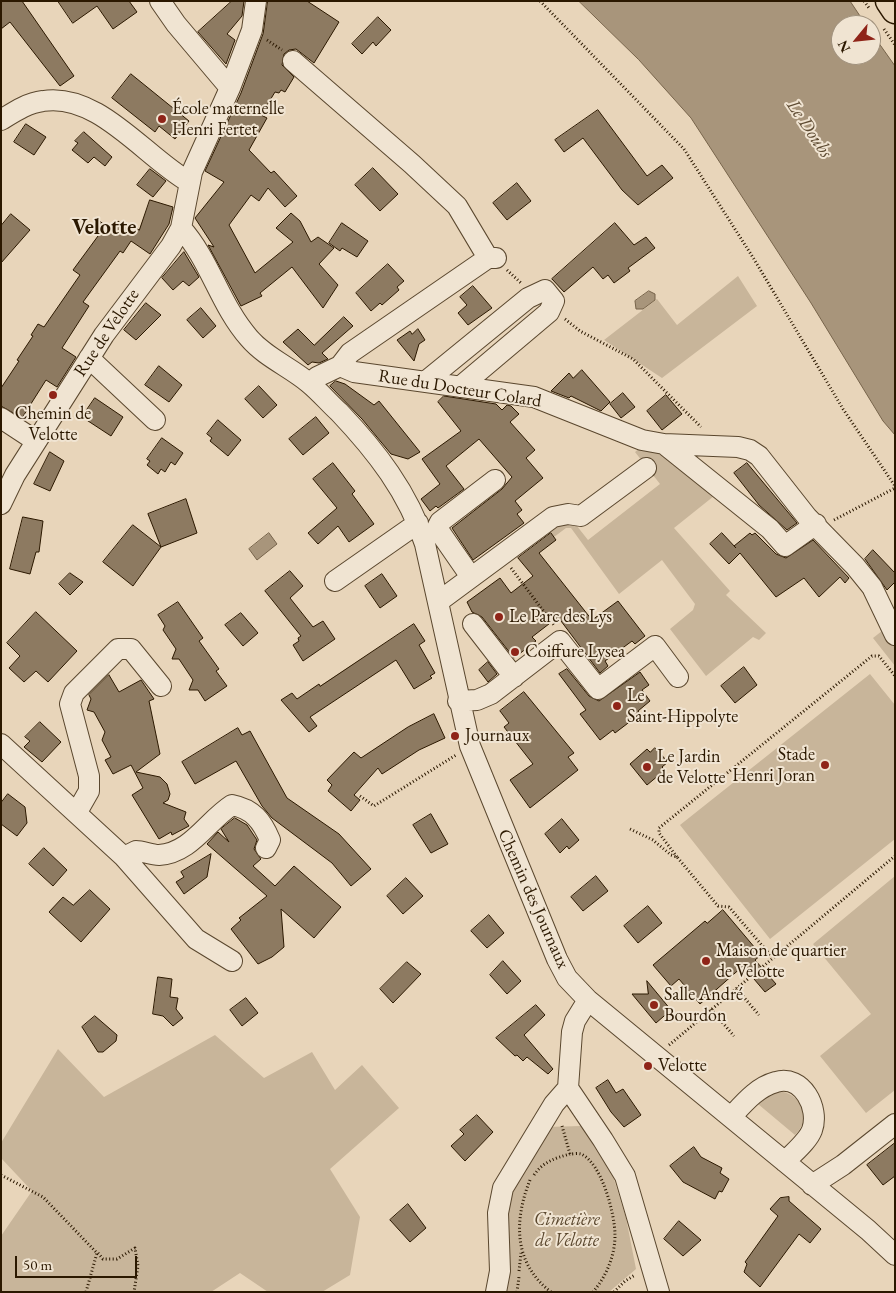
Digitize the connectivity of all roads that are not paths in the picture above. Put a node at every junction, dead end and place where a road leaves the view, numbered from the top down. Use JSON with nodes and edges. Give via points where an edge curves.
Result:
{"nodes":[{"id":1,"x":160,"y":1,"type":"edge"},
{"id":2,"x":256,"y":1,"type":"edge"},
{"id":3,"x":889,"y":1,"type":"edge"},
{"id":4,"x":895,"y":10,"type":"edge"},
{"id":5,"x":293,"y":61,"type":"road end"},
{"id":6,"x":230,"y":88,"type":"junction"},
{"id":7,"x":1,"y":120,"type":"edge"},
{"id":8,"x":189,"y":182,"type":"junction"},
{"id":9,"x":181,"y":228,"type":"junction"},
{"id":10,"x":89,"y":358,"type":"junction"},
{"id":11,"x":340,"y":366,"type":"junction"},
{"id":12,"x":425,"y":382,"type":"junction"},
{"id":13,"x":310,"y":383,"type":"junction"},
{"id":14,"x":460,"y":386,"type":"junction"},
{"id":15,"x":1,"y":418,"type":"edge"},
{"id":16,"x":155,"y":420,"type":"dead end"},
{"id":17,"x":36,"y":441,"type":"junction"},
{"id":18,"x":664,"y":444,"type":"junction"},
{"id":19,"x":646,"y":468,"type":"dead end"},
{"id":20,"x":495,"y":480,"type":"dead end"},
{"id":21,"x":1,"y":504,"type":"edge"},
{"id":22,"x":418,"y":522,"type":"junction"},
{"id":23,"x":818,"y":526,"type":"junction"},
{"id":24,"x":471,"y":577,"type":"junction"},
{"id":25,"x":335,"y":581,"type":"dead end"},
{"id":26,"x":438,"y":602,"type":"junction"},
{"id":27,"x":473,"y":624,"type":"dead end"},
{"id":28,"x":895,"y":636,"type":"edge"},
{"id":29,"x":514,"y":676,"type":"junction"},
{"id":30,"x":678,"y":677,"type":"dead end"},
{"id":31,"x":161,"y":686,"type":"dead end"},
{"id":32,"x":458,"y":701,"type":"junction"},
{"id":33,"x":1,"y":744,"type":"edge"},
{"id":34,"x":78,"y":812,"type":"junction"},
{"id":35,"x":266,"y":848,"type":"dead end"},
{"id":36,"x":124,"y":857,"type":"junction"},
{"id":37,"x":232,"y":961,"type":"dead end"},
{"id":38,"x":588,"y":1000,"type":"junction"},
{"id":39,"x":568,"y":1088,"type":"junction"},
{"id":40,"x":731,"y":1117,"type":"junction"},
{"id":41,"x":895,"y":1124,"type":"edge"},
{"id":42,"x":785,"y":1162,"type":"junction"},
{"id":43,"x":812,"y":1185,"type":"junction"},
{"id":44,"x":895,"y":1255,"type":"edge"},
{"id":45,"x":496,"y":1292,"type":"edge"},
{"id":46,"x":659,"y":1292,"type":"edge"}],
"edges":[{"from":1,"to":6,"type":"street"},
{"from":2,"to":6,"type":"street","via":[[252,30]]},
{"from":3,"to":4,"type":"main road"},
{"from":5,"to":11,"type":"street","via":[[456,206],[492,258],[350,353]]},
{"from":6,"to":8,"type":"street"},
{"from":7,"to":8,"type":"street","via":[[25,106],[43,101],[80,105],[100,115]]},
{"from":8,"to":9,"type":"street"},
{"from":9,"to":10,"type":"street","name":"Rue de Velotte"},
{"from":9,"to":13,"type":"street","name":"Chemin des Journaux","via":[[249,339]]},
{"from":10,"to":16,"type":"street"},
{"from":10,"to":17,"type":"street","name":"Rue de Velotte"},
{"from":11,"to":12,"type":"street","name":"Rue du Docteur Colard","via":[[354,372]]},
{"from":11,"to":13,"type":"street"},
{"from":12,"to":14,"type":"street","name":"Rue du Docteur Colard"},
{"from":12,"to":14,"type":"street","via":[[535,294],[545,290],[554,301],[551,308]]},
{"from":13,"to":22,"type":"street","name":"Chemin des Journaux","via":[[370,446],[404,495]]},
{"from":14,"to":18,"type":"street","name":"Rue du Docteur Colard","via":[[534,397],[642,440]]},
{"from":15,"to":17,"type":"street"},
{"from":17,"to":21,"type":"street","name":"Rue de Velotte"},
{"from":18,"to":23,"type":"street","name":"Rue du Docteur Colard","via":[[716,445],[750,450],[759,456],[807,517]]},
{"from":18,"to":23,"type":"street","name":"Rue du Docteur Colard","via":[[770,529],[785,546]]},
{"from":19,"to":24,"type":"street","via":[[581,516],[553,517]]},
{"from":20,"to":24,"type":"street","via":[[440,522],[437,528]]},
{"from":22,"to":25,"type":"street"},
{"from":22,"to":26,"type":"street","name":"Chemin des Journaux"},
{"from":23,"to":28,"type":"street","name":"Rue du Docteur Colard","via":[[872,587]]},
{"from":24,"to":26,"type":"street"},
{"from":26,"to":32,"type":"street","name":"Chemin des Journaux"},
{"from":27,"to":29,"type":"street"},
{"from":29,"to":30,"type":"street","via":[[560,641],[598,689],[655,646]]},
{"from":29,"to":32,"type":"street","via":[[491,694],[477,700]]},
{"from":31,"to":34,"type":"street","via":[[130,649],[118,649],[74,694],[70,704],[89,776],[89,791]]},
{"from":32,"to":38,"type":"street","name":"Chemin des Journaux","via":[[470,746],[557,959],[567,978]]},
{"from":33,"to":34,"type":"street"},
{"from":34,"to":36,"type":"street"},
{"from":35,"to":36,"type":"street","via":[[270,840],[255,813],[232,806],[220,813],[189,844],[172,853],[157,855],[136,851]]},
{"from":36,"to":37,"type":"street","via":[[196,939]]},
{"from":38,"to":39,"type":"street","via":[[572,1032]]},
{"from":38,"to":40,"type":"street","name":"Chemin des Journaux"},
{"from":39,"to":45,"type":"street","via":[[554,1104],[503,1188],[498,1213],[500,1271]]},
{"from":39,"to":46,"type":"street","via":[[624,1176]]},
{"from":40,"to":42,"type":"street","name":"Chemin des Journaux"},
{"from":40,"to":42,"type":"street","via":[[766,1086],[789,1081],[799,1087],[812,1104],[814,1122],[811,1132]]},
{"from":41,"to":43,"type":"street"},
{"from":42,"to":43,"type":"street","name":"Chemin des Journaux"},
{"from":43,"to":44,"type":"street","name":"Chemin des Journaux"}]}
